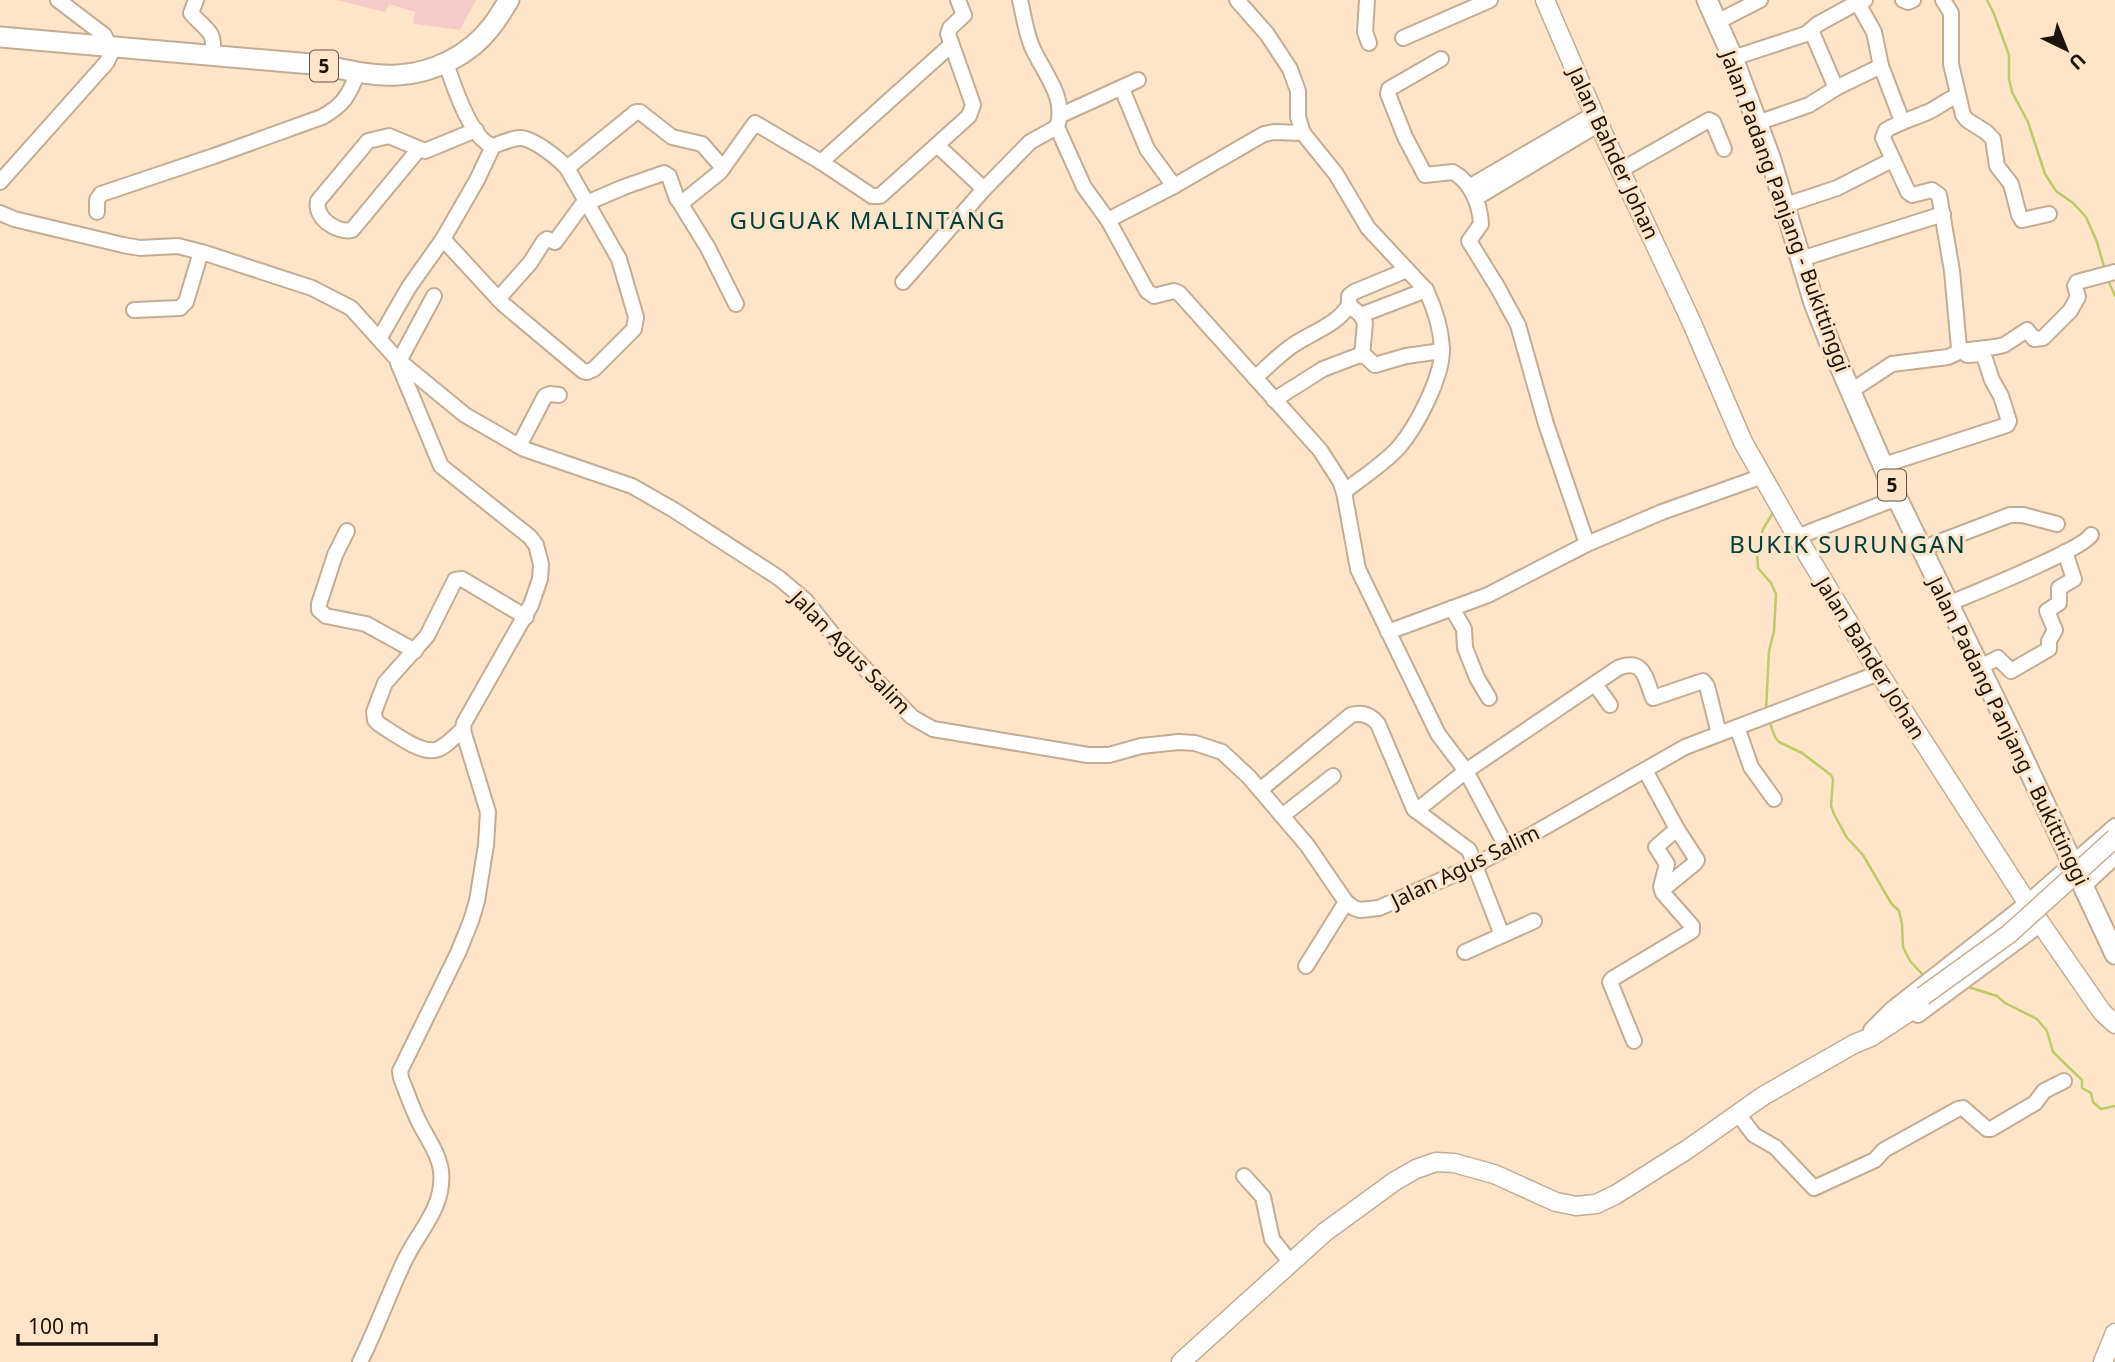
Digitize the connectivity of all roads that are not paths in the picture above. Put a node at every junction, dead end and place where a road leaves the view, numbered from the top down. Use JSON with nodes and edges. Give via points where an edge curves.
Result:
{"nodes":[{"id":1,"x":58,"y":0,"type":"edge"},
{"id":2,"x":196,"y":0,"type":"edge"},
{"id":3,"x":509,"y":0,"type":"edge"},
{"id":4,"x":958,"y":0,"type":"edge"},
{"id":5,"x":1020,"y":0,"type":"edge"},
{"id":6,"x":1237,"y":0,"type":"edge"},
{"id":7,"x":1367,"y":0,"type":"edge"},
{"id":8,"x":1490,"y":0,"type":"edge"},
{"id":9,"x":1545,"y":0,"type":"edge"},
{"id":10,"x":1707,"y":0,"type":"edge"},
{"id":11,"x":1760,"y":0,"type":"edge"},
{"id":12,"x":1903,"y":0,"type":"edge"},
{"id":13,"x":1913,"y":0,"type":"edge"},
{"id":14,"x":1943,"y":0,"type":"edge"},
{"id":15,"x":1860,"y":1,"type":"edge"},
{"id":16,"x":1717,"y":22,"type":"junction"},
{"id":17,"x":1811,"y":30,"type":"junction"},
{"id":18,"x":0,"y":37,"type":"edge"},
{"id":19,"x":1402,"y":38,"type":"dead end"},
{"id":20,"x":1369,"y":43,"type":"dead end"},
{"id":21,"x":951,"y":45,"type":"junction"},
{"id":22,"x":110,"y":47,"type":"junction"},
{"id":23,"x":212,"y":56,"type":"junction"},
{"id":24,"x":1733,"y":58,"type":"junction"},
{"id":25,"x":1441,"y":59,"type":"dead end"},
{"id":26,"x":446,"y":63,"type":"junction"},
{"id":27,"x":1881,"y":66,"type":"junction"},
{"id":28,"x":358,"y":72,"type":"junction"},
{"id":29,"x":1138,"y":80,"type":"dead end"},
{"id":30,"x":1836,"y":88,"type":"junction"},
{"id":31,"x":1122,"y":89,"type":"junction"},
{"id":32,"x":1958,"y":96,"type":"junction"},
{"id":33,"x":1597,"y":119,"type":"junction"},
{"id":34,"x":1059,"y":121,"type":"junction"},
{"id":35,"x":1902,"y":121,"type":"junction"},
{"id":36,"x":1758,"y":123,"type":"junction"},
{"id":37,"x":476,"y":130,"type":"junction"},
{"id":38,"x":1303,"y":133,"type":"junction"},
{"id":39,"x":937,"y":145,"type":"junction"},
{"id":40,"x":493,"y":146,"type":"junction"},
{"id":41,"x":419,"y":149,"type":"junction"},
{"id":42,"x":1724,"y":149,"type":"dead end"},
{"id":43,"x":1892,"y":160,"type":"junction"},
{"id":44,"x":821,"y":162,"type":"junction"},
{"id":45,"x":567,"y":168,"type":"junction"},
{"id":46,"x":723,"y":168,"type":"junction"},
{"id":47,"x":1621,"y":170,"type":"junction"},
{"id":48,"x":0,"y":182,"type":"edge"},
{"id":49,"x":1174,"y":186,"type":"junction"},
{"id":50,"x":984,"y":188,"type":"junction"},
{"id":51,"x":1473,"y":192,"type":"junction"},
{"id":52,"x":679,"y":201,"type":"junction"},
{"id":53,"x":586,"y":203,"type":"junction"},
{"id":54,"x":1786,"y":205,"type":"junction"},
{"id":55,"x":97,"y":212,"type":"dead end"},
{"id":56,"x":0,"y":213,"type":"edge"},
{"id":57,"x":1942,"y":214,"type":"junction"},
{"id":58,"x":2049,"y":214,"type":"dead end"},
{"id":59,"x":1108,"y":220,"type":"junction"},
{"id":60,"x":443,"y":239,"type":"junction"},
{"id":61,"x":201,"y":252,"type":"junction"},
{"id":62,"x":1801,"y":259,"type":"junction"},
{"id":63,"x":1407,"y":270,"type":"junction"},
{"id":64,"x":2115,"y":272,"type":"edge"},
{"id":65,"x":903,"y":282,"type":"dead end"},
{"id":66,"x":1426,"y":290,"type":"junction"},
{"id":67,"x":434,"y":296,"type":"dead end"},
{"id":68,"x":498,"y":299,"type":"junction"},
{"id":69,"x":737,"y":304,"type":"dead end"},
{"id":70,"x":1349,"y":305,"type":"junction"},
{"id":71,"x":134,"y":310,"type":"dead end"},
{"id":72,"x":1362,"y":315,"type":"junction"},
{"id":73,"x":379,"y":339,"type":"junction"},
{"id":74,"x":1442,"y":351,"type":"junction"},
{"id":75,"x":1961,"y":352,"type":"junction"},
{"id":76,"x":1362,"y":356,"type":"junction"},
{"id":77,"x":398,"y":360,"type":"junction"},
{"id":78,"x":1255,"y":378,"type":"junction"},
{"id":79,"x":1851,"y":391,"type":"junction"},
{"id":80,"x":559,"y":395,"type":"dead end"},
{"id":81,"x":1274,"y":400,"type":"junction"},
{"id":82,"x":519,"y":446,"type":"junction"},
{"id":83,"x":1884,"y":465,"type":"junction"},
{"id":84,"x":1763,"y":476,"type":"junction"},
{"id":85,"x":1344,"y":492,"type":"junction"},
{"id":86,"x":1897,"y":498,"type":"junction"},
{"id":87,"x":2057,"y":524,"type":"dead end"},
{"id":88,"x":347,"y":531,"type":"dead end"},
{"id":89,"x":2091,"y":535,"type":"dead end"},
{"id":90,"x":1797,"y":537,"type":"junction"},
{"id":91,"x":1587,"y":544,"type":"junction"},
{"id":92,"x":1922,"y":549,"type":"junction"},
{"id":93,"x":2065,"y":552,"type":"junction"},
{"id":94,"x":1948,"y":604,"type":"junction"},
{"id":95,"x":1452,"y":608,"type":"junction"},
{"id":96,"x":526,"y":617,"type":"junction"},
{"id":97,"x":1388,"y":632,"type":"junction"},
{"id":98,"x":415,"y":651,"type":"junction"},
{"id":99,"x":1980,"y":667,"type":"junction"},
{"id":100,"x":1879,"y":673,"type":"junction"},
{"id":101,"x":1595,"y":684,"type":"junction"},
{"id":102,"x":1489,"y":698,"type":"dead end"},
{"id":103,"x":1610,"y":705,"type":"dead end"},
{"id":104,"x":1737,"y":727,"type":"junction"},
{"id":105,"x":463,"y":729,"type":"junction"},
{"id":106,"x":1719,"y":734,"type":"junction"},
{"id":107,"x":1645,"y":770,"type":"junction"},
{"id":108,"x":1465,"y":771,"type":"junction"},
{"id":109,"x":1333,"y":776,"type":"dead end"},
{"id":110,"x":1260,"y":790,"type":"junction"},
{"id":111,"x":1773,"y":799,"type":"dead end"},
{"id":112,"x":1416,"y":811,"type":"junction"},
{"id":113,"x":1282,"y":816,"type":"junction"},
{"id":114,"x":2115,"y":826,"type":"edge"},
{"id":115,"x":1677,"y":829,"type":"junction"},
{"id":116,"x":2115,"y":838,"type":"edge"},
{"id":117,"x":2115,"y":847,"type":"edge"},
{"id":118,"x":1507,"y":848,"type":"junction"},
{"id":119,"x":2115,"y":857,"type":"edge"},
{"id":120,"x":2073,"y":862,"type":"junction"},
{"id":121,"x":1475,"y":864,"type":"junction"},
{"id":122,"x":2084,"y":886,"type":"junction"},
{"id":123,"x":1662,"y":890,"type":"junction"},
{"id":124,"x":1346,"y":902,"type":"junction"},
{"id":125,"x":2027,"y":903,"type":"junction"},
{"id":126,"x":1534,"y":921,"type":"dead end"},
{"id":127,"x":2041,"y":924,"type":"junction"},
{"id":128,"x":1502,"y":935,"type":"junction"},
{"id":129,"x":1465,"y":952,"type":"dead end"},
{"id":130,"x":2115,"y":954,"type":"edge"},
{"id":131,"x":1306,"y":966,"type":"dead end"},
{"id":132,"x":1924,"y":999,"type":"junction"},
{"id":133,"x":2115,"y":1024,"type":"edge"},
{"id":134,"x":1865,"y":1037,"type":"junction"},
{"id":135,"x":1634,"y":1041,"type":"dead end"},
{"id":136,"x":2064,"y":1081,"type":"dead end"},
{"id":137,"x":1738,"y":1114,"type":"junction"},
{"id":138,"x":1244,"y":1176,"type":"dead end"},
{"id":139,"x":1292,"y":1263,"type":"junction"},
{"id":140,"x":2115,"y":1334,"type":"edge"},
{"id":141,"x":360,"y":1362,"type":"edge"},
{"id":142,"x":1181,"y":1362,"type":"edge"},
{"id":143,"x":2103,"y":1362,"type":"edge"}],
"edges":[{"from":1,"to":22,"type":"street","via":[[99,30]]},
{"from":2,"to":23,"type":"street","via":[[191,13],[213,38]]},
{"from":3,"to":26,"type":"highway","number":"5","via":[[480,40]]},
{"from":4,"to":21,"type":"street","via":[[964,15],[948,31]]},
{"from":5,"to":34,"type":"street","via":[[1032,48],[1059,101]]},
{"from":6,"to":38,"type":"street","via":[[1290,69]]},
{"from":7,"to":20,"type":"street"},
{"from":8,"to":19,"type":"street"},
{"from":9,"to":33,"type":"main road","name":"Jalan Bahder Johan"},
{"from":10,"to":16,"type":"highway","name":"Jalan Padang Panjang - Bukittinggi","number":"5"},
{"from":11,"to":16,"type":"street"},
{"from":12,"to":13,"type":"street"},
{"from":14,"to":32,"type":"street","via":[[1951,13],[1951,64]]},
{"from":15,"to":17,"type":"street"},
{"from":15,"to":27,"type":"street","via":[[1876,37]]},
{"from":16,"to":24,"type":"highway","name":"Jalan Padang Panjang - Bukittinggi","number":"5"},
{"from":17,"to":24,"type":"street"},
{"from":17,"to":30,"type":"street"},
{"from":18,"to":22,"type":"highway","number":"5"},
{"from":21,"to":39,"type":"street","via":[[972,105],[969,116]]},
{"from":21,"to":44,"type":"street"},
{"from":22,"to":23,"type":"highway","number":"5"},
{"from":22,"to":48,"type":"street","via":[[107,62]]},
{"from":23,"to":28,"type":"highway","number":"5"},
{"from":24,"to":36,"type":"highway","name":"Jalan Padang Panjang - Bukittinggi","number":"5"},
{"from":25,"to":51,"type":"street","via":[[1389,89],[1388,94],[1425,174],[1453,172]]},
{"from":26,"to":28,"type":"highway","number":"5","via":[[397,76]]},
{"from":26,"to":37,"type":"street","via":[[459,104]]},
{"from":27,"to":30,"type":"street"},
{"from":27,"to":35,"type":"street"},
{"from":28,"to":55,"type":"street","via":[[349,96],[322,117],[101,194]]},
{"from":29,"to":31,"type":"street"},
{"from":30,"to":36,"type":"street","via":[[1809,105]]},
{"from":31,"to":34,"type":"street"},
{"from":31,"to":49,"type":"street","via":[[1147,149]]},
{"from":32,"to":35,"type":"street"},
{"from":32,"to":58,"type":"street","via":[[1965,118],[1993,139],[1997,166],[2011,184],[2021,218]]},
{"from":33,"to":47,"type":"main road","name":"Jalan Bahder Johan"},
{"from":33,"to":51,"type":"street"},
{"from":34,"to":50,"type":"street","via":[[1030,142]]},
{"from":34,"to":59,"type":"street","via":[[1084,187]]},
{"from":35,"to":43,"type":"street","via":[[1884,133]]},
{"from":36,"to":54,"type":"highway","name":"Jalan Padang Panjang - Bukittinggi","number":"5"},
{"from":37,"to":40,"type":"street"},
{"from":37,"to":41,"type":"street","via":[[430,150]]},
{"from":38,"to":49,"type":"street","via":[[1264,134]]},
{"from":38,"to":63,"type":"street","via":[[1336,174],[1368,228]]},
{"from":39,"to":44,"type":"street","via":[[876,197]]},
{"from":39,"to":50,"type":"street"},
{"from":40,"to":45,"type":"street","via":[[525,139]]},
{"from":40,"to":60,"type":"street"},
{"from":41,"to":41,"type":"street","via":[[389,136],[368,141],[318,201],[320,216],[345,231],[352,230]]},
{"from":42,"to":47,"type":"street","via":[[1709,120]]},
{"from":43,"to":54,"type":"street","via":[[1837,188]]},
{"from":43,"to":57,"type":"street","via":[[1910,194],[1937,192]]},
{"from":44,"to":46,"type":"street","via":[[757,123]]},
{"from":45,"to":46,"type":"street","via":[[639,112],[672,137],[702,144]]},
{"from":45,"to":53,"type":"street"},
{"from":46,"to":52,"type":"street"},
{"from":47,"to":84,"type":"main road","name":"Jalan Bahder Johan","via":[[1743,442]]},
{"from":49,"to":59,"type":"street"},
{"from":50,"to":65,"type":"street"},
{"from":51,"to":91,"type":"street","via":[[1481,224],[1469,242],[1518,325],[1545,424]]},
{"from":52,"to":53,"type":"street","via":[[666,173]]},
{"from":52,"to":69,"type":"street"},
{"from":53,"to":68,"type":"street","via":[[555,242],[544,241]]},
{"from":53,"to":68,"type":"street","via":[[622,266],[636,317],[634,329],[587,372]]},
{"from":54,"to":62,"type":"highway","name":"Jalan Padang Panjang - Bukittinggi","number":"5"},
{"from":56,"to":61,"type":"street","name":"Jalan Agus Salim","via":[[124,245],[178,246]]},
{"from":57,"to":62,"type":"street"},
{"from":57,"to":75,"type":"street"},
{"from":59,"to":78,"type":"street","via":[[1147,291],[1154,296],[1179,293]]},
{"from":60,"to":68,"type":"street"},
{"from":60,"to":73,"type":"street"},
{"from":61,"to":71,"type":"street","via":[[183,306]]},
{"from":61,"to":73,"type":"street","name":"Jalan Agus Salim","via":[[312,288],[351,308]]},
{"from":62,"to":79,"type":"highway","name":"Jalan Padang Panjang - Bukittinggi","number":"5"},
{"from":63,"to":66,"type":"street"},
{"from":63,"to":70,"type":"street","via":[[1354,292]]},
{"from":64,"to":75,"type":"street","via":[[2077,282],[2076,302],[2043,338],[2034,339],[2027,330],[2004,345]]},
{"from":66,"to":72,"type":"street"},
{"from":66,"to":74,"type":"street"},
{"from":67,"to":77,"type":"street"},
{"from":70,"to":72,"type":"street"},
{"from":70,"to":78,"type":"street"},
{"from":72,"to":76,"type":"street","via":[[1366,323]]},
{"from":73,"to":77,"type":"street","name":"Jalan Agus Salim"},
{"from":74,"to":76,"type":"street","via":[[1375,365]]},
{"from":74,"to":85,"type":"street","via":[[1434,384],[1408,435]]},
{"from":75,"to":79,"type":"street","via":[[1892,364]]},
{"from":75,"to":83,"type":"street","via":[[1984,356],[2009,424]]},
{"from":76,"to":81,"type":"street","via":[[1323,369]]},
{"from":77,"to":82,"type":"street","name":"Jalan Agus Salim","via":[[466,415]]},
{"from":77,"to":96,"type":"street","via":[[441,466],[536,545],[540,579]]},
{"from":78,"to":81,"type":"street"},
{"from":79,"to":83,"type":"highway","name":"Jalan Padang Panjang - Bukittinggi","number":"5"},
{"from":80,"to":82,"type":"street","via":[[545,396]]},
{"from":81,"to":85,"type":"street","via":[[1320,450]]},
{"from":82,"to":110,"type":"street","name":"Jalan Agus Salim","via":[[632,486],[779,578],[805,600],[912,717],[933,729],[1088,755],[1195,743],[1222,752]]},
{"from":83,"to":86,"type":"highway","name":"Jalan Padang Panjang - Bukittinggi","number":"5"},
{"from":84,"to":90,"type":"main road","name":"Jalan Bahder Johan"},
{"from":84,"to":91,"type":"street"},
{"from":85,"to":97,"type":"street","via":[[1358,569]]},
{"from":86,"to":90,"type":"street"},
{"from":86,"to":92,"type":"highway","name":"Jalan Padang Panjang - Bukittinggi","number":"5"},
{"from":87,"to":92,"type":"street","via":[[2010,515]]},
{"from":88,"to":98,"type":"street","via":[[319,610],[366,624]]},
{"from":89,"to":93,"type":"street"},
{"from":90,"to":100,"type":"main road","name":"Jalan Bahder Johan"},
{"from":91,"to":95,"type":"street","via":[[1488,595]]},
{"from":92,"to":94,"type":"highway","name":"Jalan Padang Panjang - Bukittinggi","number":"5"},
{"from":93,"to":94,"type":"street"},
{"from":93,"to":99,"type":"street","via":[[2074,579],[2059,588],[2059,603],[2047,611],[2055,630],[2049,649],[2013,671],[1998,658]]},
{"from":94,"to":99,"type":"highway","name":"Jalan Padang Panjang - Bukittinggi","number":"5"},
{"from":95,"to":97,"type":"street"},
{"from":95,"to":102,"type":"street"},
{"from":96,"to":98,"type":"street","via":[[463,579],[455,580],[430,632]]},
{"from":96,"to":105,"type":"street"},
{"from":97,"to":108,"type":"street","via":[[1438,734]]},
{"from":98,"to":105,"type":"street","via":[[385,683],[375,720],[414,745],[433,750]]},
{"from":99,"to":120,"type":"highway","name":"Jalan Padang Panjang - Bukittinggi","number":"5"},
{"from":100,"to":104,"type":"street","name":"Jalan Agus Salim"},
{"from":100,"to":125,"type":"main road","name":"Jalan Bahder Johan"},
{"from":101,"to":103,"type":"street"},
{"from":101,"to":106,"type":"street","via":[[1629,664],[1643,672],[1654,698],[1703,681]]},
{"from":101,"to":108,"type":"street"},
{"from":104,"to":106,"type":"street","name":"Jalan Agus Salim"},
{"from":104,"to":111,"type":"street","via":[[1751,767]]},
{"from":105,"to":141,"type":"street","via":[[488,812],[477,901],[458,953],[400,1071],[438,1158],[441,1183],[435,1211],[406,1257]]},
{"from":106,"to":107,"type":"street","name":"Jalan Agus Salim"},
{"from":107,"to":115,"type":"street"},
{"from":107,"to":118,"type":"street","name":"Jalan Agus Salim"},
{"from":108,"to":112,"type":"street"},
{"from":108,"to":118,"type":"street"},
{"from":109,"to":113,"type":"street"},
{"from":110,"to":112,"type":"street","via":[[1345,719],[1363,714],[1378,724]]},
{"from":110,"to":113,"type":"street","name":"Jalan Agus Salim"},
{"from":112,"to":121,"type":"street","via":[[1466,847]]},
{"from":113,"to":124,"type":"street","name":"Jalan Agus Salim"},
{"from":114,"to":120,"type":"street"},
{"from":115,"to":123,"type":"street","via":[[1656,847],[1668,867]]},
{"from":115,"to":123,"type":"street","via":[[1696,860]]},
{"from":116,"to":132,"type":"main road","bridge":true,"via":[[2009,934]]},
{"from":117,"to":132,"type":"main road","via":[[2015,936]]},
{"from":118,"to":121,"type":"street","name":"Jalan Agus Salim"},
{"from":119,"to":122,"type":"street"},
{"from":120,"to":122,"type":"highway","name":"Jalan Padang Panjang - Bukittinggi","number":"5"},
{"from":120,"to":125,"type":"street"},
{"from":121,"to":124,"type":"street","name":"Jalan Agus Salim","via":[[1380,908],[1360,910]]},
{"from":121,"to":128,"type":"street"},
{"from":122,"to":130,"type":"highway","name":"Jalan Padang Panjang - Bukittinggi","number":"5"},
{"from":123,"to":135,"type":"street","via":[[1692,931],[1610,982]]},
{"from":124,"to":131,"type":"street"},
{"from":125,"to":127,"type":"main road","name":"Jalan Bahder Johan"},
{"from":125,"to":134,"type":"street","via":[[1898,1004]]},
{"from":126,"to":128,"type":"street"},
{"from":127,"to":133,"type":"main road","name":"Jalan Bahder Johan"},
{"from":127,"to":134,"type":"street","via":[[1913,1019]]},
{"from":128,"to":129,"type":"street"},
{"from":132,"to":134,"type":"main road"},
{"from":134,"to":137,"type":"main road"},
{"from":136,"to":137,"type":"street","via":[[1991,1129],[1964,1108],[1958,1109],[1884,1150],[1875,1160],[1814,1188],[1775,1147],[1754,1135]]},
{"from":137,"to":139,"type":"main road","via":[[1596,1204],[1556,1202],[1494,1174],[1454,1163],[1416,1168],[1325,1232]]},
{"from":138,"to":139,"type":"street","via":[[1263,1197],[1272,1239]]},
{"from":139,"to":142,"type":"main road"},
{"from":140,"to":143,"type":"main road"}]}
